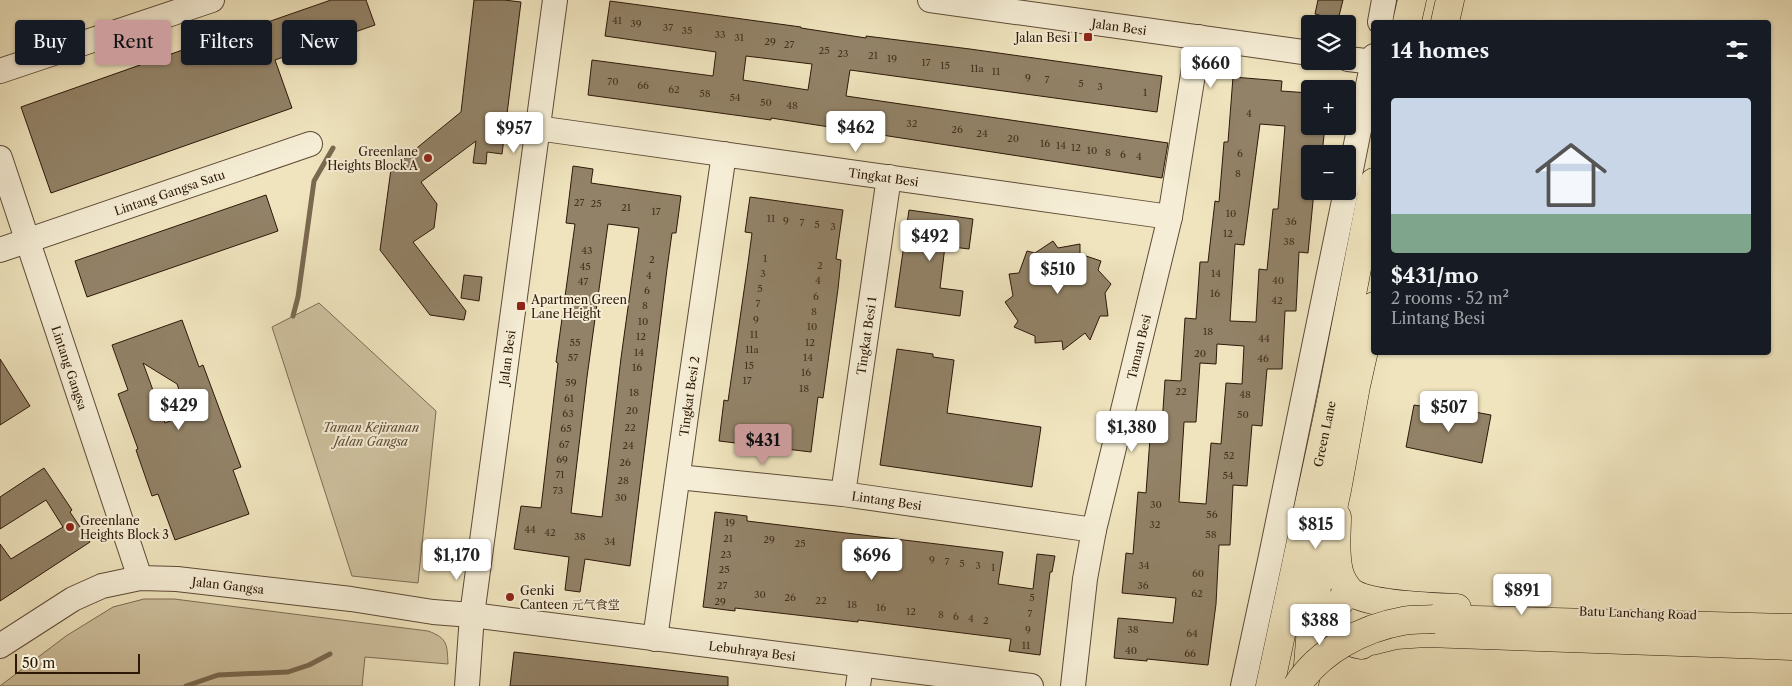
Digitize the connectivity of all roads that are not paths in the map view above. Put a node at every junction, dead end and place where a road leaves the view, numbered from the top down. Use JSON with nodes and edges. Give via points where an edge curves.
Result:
{"nodes":[{"id":1,"x":212,"y":0,"type":"edge"},
{"id":2,"x":554,"y":0,"type":"edge"},
{"id":3,"x":930,"y":0,"type":"edge"},
{"id":4,"x":1384,"y":0,"type":"edge"},
{"id":5,"x":1412,"y":0,"type":"edge"},
{"id":6,"x":1434,"y":0,"type":"edge"},
{"id":7,"x":1450,"y":0,"type":"edge"},
{"id":8,"x":1380,"y":20,"type":"edge"},
{"id":9,"x":1407,"y":20,"type":"edge"},
{"id":10,"x":1429,"y":20,"type":"edge"},
{"id":11,"x":1445,"y":20,"type":"edge"},
{"id":12,"x":1200,"y":37,"type":"junction"},
{"id":13,"x":1301,"y":52,"type":"edge"},
{"id":14,"x":1356,"y":59,"type":"edge"},
{"id":15,"x":1371,"y":60,"type":"edge"},
{"id":16,"x":1371,"y":70,"type":"edge"},
{"id":17,"x":0,"y":72,"type":"edge"},
{"id":18,"x":537,"y":128,"type":"junction"},
{"id":19,"x":310,"y":144,"type":"dead end"},
{"id":20,"x":1356,"y":145,"type":"edge"},
{"id":21,"x":724,"y":154,"type":"junction"},
{"id":22,"x":0,"y":158,"type":"edge"},
{"id":23,"x":889,"y":177,"type":"junction"},
{"id":24,"x":1371,"y":197,"type":"edge"},
{"id":25,"x":1344,"y":200,"type":"edge"},
{"id":26,"x":1170,"y":217,"type":"junction"},
{"id":27,"x":27,"y":240,"type":"junction"},
{"id":28,"x":0,"y":250,"type":"edge"},
{"id":29,"x":1371,"y":319,"type":"edge"},
{"id":30,"x":678,"y":477,"type":"junction"},
{"id":31,"x":1337,"y":490,"type":"junction"},
{"id":32,"x":843,"y":494,"type":"junction"},
{"id":33,"x":1094,"y":530,"type":"junction"},
{"id":34,"x":140,"y":578,"type":"junction"},
{"id":35,"x":1351,"y":592,"type":"junction"},
{"id":36,"x":472,"y":616,"type":"junction"},
{"id":37,"x":1792,"y":618,"type":"edge"},
{"id":38,"x":1792,"y":628,"type":"edge"},
{"id":39,"x":655,"y":639,"type":"junction"},
{"id":40,"x":1362,"y":645,"type":"junction"},
{"id":41,"x":0,"y":646,"type":"edge"},
{"id":42,"x":1792,"y":646,"type":"edge"},
{"id":43,"x":859,"y":675,"type":"edge"},
{"id":44,"x":467,"y":686,"type":"edge"},
{"id":45,"x":1031,"y":686,"type":"edge"},
{"id":46,"x":1073,"y":686,"type":"edge"},
{"id":47,"x":1243,"y":686,"type":"edge"},
{"id":48,"x":1270,"y":686,"type":"edge"},
{"id":49,"x":1297,"y":686,"type":"edge"},
{"id":50,"x":1304,"y":686,"type":"edge"},
{"id":51,"x":1312,"y":686,"type":"edge"}],
"edges":[{"from":1,"to":17,"type":"street"},
{"from":2,"to":18,"type":"street","name":"Jalan Besi"},
{"from":3,"to":12,"type":"street","name":"Jalan Besi"},
{"from":4,"to":8,"type":"street"},
{"from":5,"to":9,"type":"main road"},
{"from":6,"to":10,"type":"main road"},
{"from":7,"to":11,"type":"main road"},
{"from":12,"to":13,"type":"street","name":"Jalan Besi"},
{"from":12,"to":26,"type":"street","name":"Taman Besi"},
{"from":14,"to":15,"type":"street"},
{"from":16,"to":20,"type":"street"},
{"from":18,"to":21,"type":"street","name":"Tingkat Besi"},
{"from":18,"to":36,"type":"street","name":"Jalan Besi"},
{"from":19,"to":27,"type":"street","name":"Lintang Gangsa Satu"},
{"from":21,"to":23,"type":"street","name":"Tingkat Besi"},
{"from":21,"to":30,"type":"street","name":"Tingkat Besi 2"},
{"from":22,"to":27,"type":"street","name":"Lintang Gangsa"},
{"from":23,"to":26,"type":"street","name":"Tingkat Besi"},
{"from":23,"to":32,"type":"street","name":"Tingkat Besi 1"},
{"from":24,"to":48,"type":"main road","name":"Green Lane"},
{"from":25,"to":47,"type":"street"},
{"from":26,"to":33,"type":"street","name":"Taman Besi"},
{"from":27,"to":28,"type":"street","name":"Lintang Gangsa Satu"},
{"from":27,"to":34,"type":"street","name":"Lintang Gangsa"},
{"from":29,"to":31,"type":"main road","name":"Green Lane"},
{"from":30,"to":32,"type":"street","name":"Lintang Besi"},
{"from":30,"to":39,"type":"street","name":"Tingkat Besi 2"},
{"from":31,"to":35,"type":"main road","via":[[1338,566]]},
{"from":31,"to":50,"type":"main road","name":"Green Lane","via":[[1314,605]]},
{"from":32,"to":33,"type":"street","name":"Lintang Besi"},
{"from":33,"to":46,"type":"street","name":"Taman Besi"},
{"from":34,"to":36,"type":"street","name":"Jalan Gangsa","via":[[177,579]]},
{"from":34,"to":41,"type":"street","name":"Jalan Gangsa","via":[[102,586],[73,599]]},
{"from":35,"to":37,"type":"main road","name":"Batu Lanchang Road","via":[[1395,604],[1483,610]]},
{"from":35,"to":40,"type":"main road","via":[[1336,605],[1334,624],[1344,640]]},
{"from":36,"to":39,"type":"street","name":"Lebuhraya Besi"},
{"from":36,"to":44,"type":"street","name":"Jalan Besi"},
{"from":38,"to":49,"type":"main road","bridge":true,"via":[[1405,620],[1371,630],[1346,642],[1311,668]]},
{"from":39,"to":43,"type":"street","name":"Lebuhraya Besi"},
{"from":40,"to":42,"type":"main road","via":[[1396,634],[1426,633]]},
{"from":40,"to":51,"type":"main road","via":[[1333,663]]},
{"from":43,"to":45,"type":"street","name":"Lebuhraya Besi"}]}
